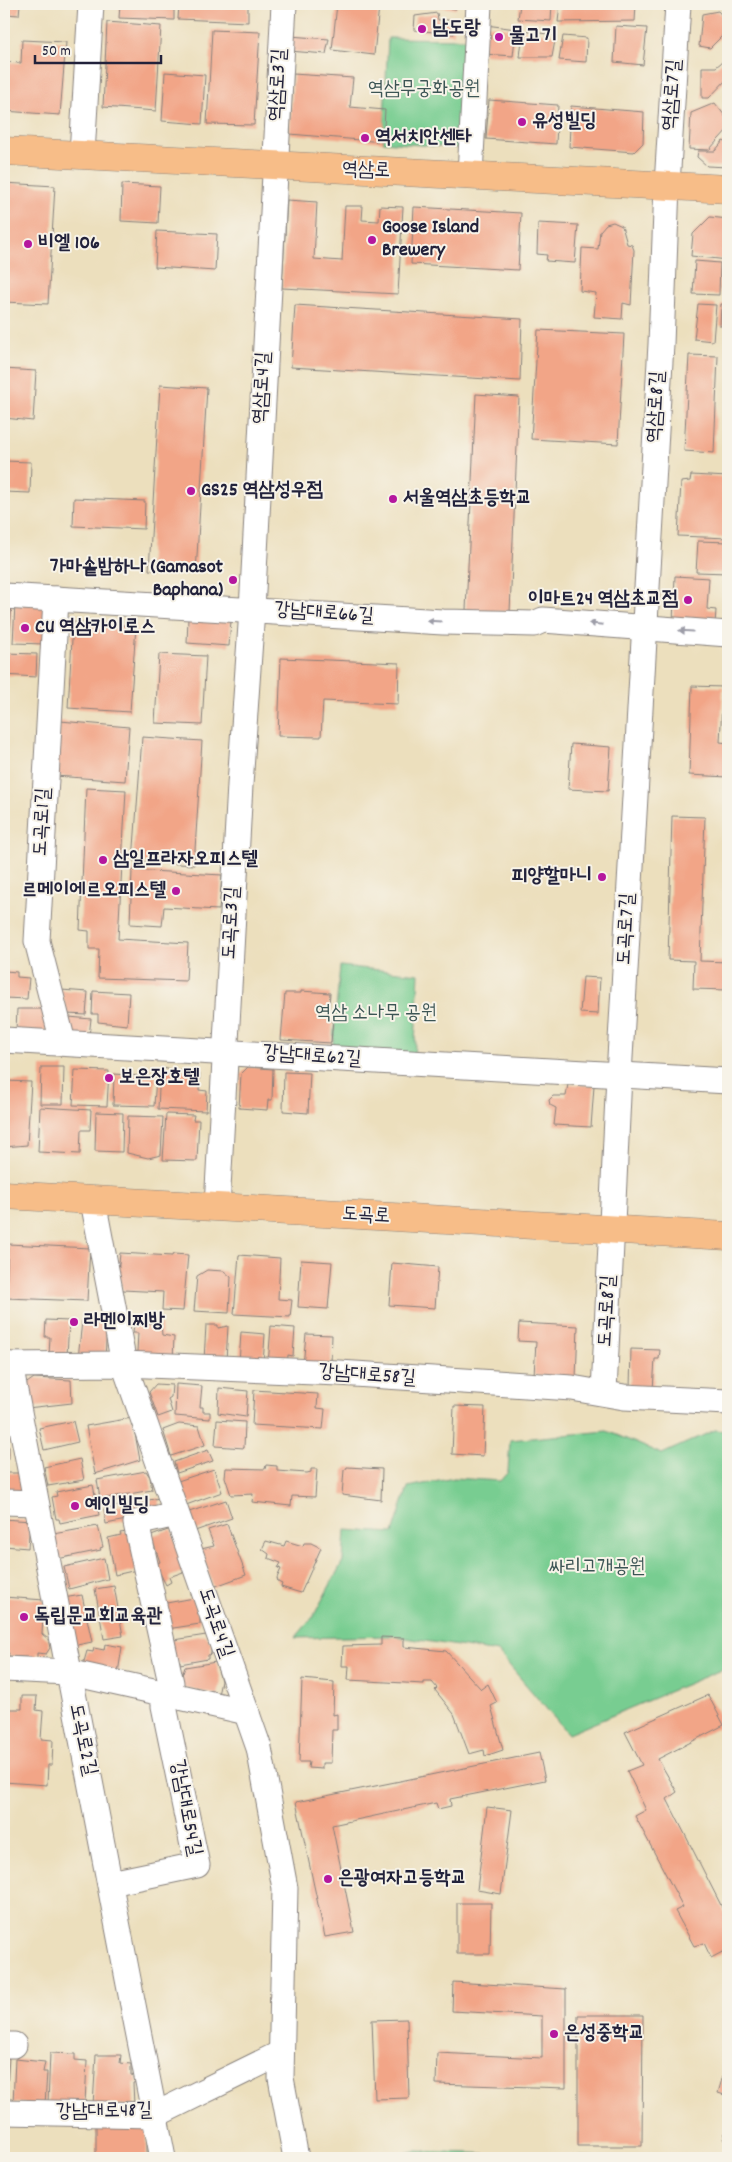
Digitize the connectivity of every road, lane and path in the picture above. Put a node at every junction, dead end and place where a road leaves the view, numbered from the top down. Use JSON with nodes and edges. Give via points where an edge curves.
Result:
{"nodes":[{"id":1,"x":91,"y":4,"type":"edge"},
{"id":2,"x":284,"y":4,"type":"edge"},
{"id":3,"x":479,"y":4,"type":"edge"},
{"id":4,"x":678,"y":4,"type":"edge"},
{"id":5,"x":4,"y":151,"type":"edge"},
{"id":6,"x":82,"y":154,"type":"junction"},
{"id":7,"x":274,"y":167,"type":"junction"},
{"id":8,"x":470,"y":175,"type":"junction"},
{"id":9,"x":667,"y":185,"type":"junction"},
{"id":10,"x":728,"y":189,"type":"edge"},
{"id":11,"x":4,"y":596,"type":"edge"},
{"id":12,"x":56,"y":599,"type":"junction"},
{"id":13,"x":252,"y":610,"type":"junction"},
{"id":14,"x":644,"y":628,"type":"junction"},
{"id":15,"x":728,"y":634,"type":"edge"},
{"id":16,"x":4,"y":1040,"type":"edge"},
{"id":17,"x":64,"y":1042,"type":"junction"},
{"id":18,"x":225,"y":1052,"type":"junction"},
{"id":19,"x":619,"y":1075,"type":"junction"},
{"id":20,"x":728,"y":1081,"type":"edge"},
{"id":21,"x":4,"y":1195,"type":"edge"},
{"id":22,"x":93,"y":1201,"type":"junction"},
{"id":23,"x":217,"y":1207,"type":"junction"},
{"id":24,"x":612,"y":1231,"type":"junction"},
{"id":25,"x":728,"y":1236,"type":"edge"},
{"id":26,"x":124,"y":1364,"type":"junction"},
{"id":27,"x":7,"y":1365,"type":"edge"},
{"id":28,"x":604,"y":1392,"type":"junction"},
{"id":29,"x":728,"y":1402,"type":"edge"},
{"id":30,"x":4,"y":1502,"type":"edge"},
{"id":31,"x":36,"y":1503,"type":"junction"},
{"id":32,"x":176,"y":1514,"type":"junction"},
{"id":33,"x":4,"y":1669,"type":"edge"},
{"id":34,"x":68,"y":1672,"type":"junction"},
{"id":35,"x":169,"y":1694,"type":"junction"},
{"id":36,"x":247,"y":1712,"type":"junction"},
{"id":37,"x":111,"y":1883,"type":"junction"},
{"id":38,"x":280,"y":2054,"type":"junction"},
{"id":39,"x":4,"y":2112,"type":"edge"},
{"id":40,"x":155,"y":2115,"type":"junction"},
{"id":41,"x":163,"y":2158,"type":"edge"},
{"id":42,"x":296,"y":2158,"type":"edge"}],
"edges":[{"from":1,"to":6,"type":"street"},
{"from":2,"to":7,"type":"street","name":"역삼로3길"},
{"from":3,"to":8,"type":"street"},
{"from":4,"to":9,"type":"street","name":"역삼로7길"},
{"from":5,"to":6,"type":"main road","name":"역삼로"},
{"from":6,"to":7,"type":"main road","name":"역삼로"},
{"from":7,"to":8,"type":"main road","name":"역삼로"},
{"from":7,"to":13,"type":"street","name":"역삼로4길"},
{"from":8,"to":9,"type":"main road","name":"역삼로"},
{"from":9,"to":10,"type":"main road","name":"역삼로"},
{"from":9,"to":14,"type":"street","name":"역삼로8길"},
{"from":11,"to":12,"type":"street","name":"강남대로66길"},
{"from":12,"to":13,"type":"street","name":"강남대로66길"},
{"from":12,"to":17,"type":"street","name":"도곡로1길","via":[[36,941]]},
{"from":14,"to":13,"type":"street","name":"강남대로66길","one_way":true,"via":[[543,620],[534,624],[443,622]]},
{"from":13,"to":18,"type":"street","name":"도곡로3길"},
{"from":15,"to":14,"type":"street","name":"강남대로66길","one_way":true},
{"from":14,"to":19,"type":"street","name":"도곡로7길"},
{"from":16,"to":17,"type":"street","name":"강남대로62길"},
{"from":17,"to":18,"type":"street","name":"강남대로62길"},
{"from":18,"to":19,"type":"street","name":"강남대로62길"},
{"from":18,"to":23,"type":"street","name":"도곡로3길"},
{"from":19,"to":20,"type":"street","name":"강남대로62길"},
{"from":19,"to":24,"type":"street","name":"도곡로7길"},
{"from":21,"to":22,"type":"main road","name":"도곡로"},
{"from":22,"to":23,"type":"main road","name":"도곡로"},
{"from":22,"to":26,"type":"street","name":"도곡로4길"},
{"from":23,"to":24,"type":"main road","name":"도곡로"},
{"from":24,"to":25,"type":"main road","name":"도곡로"},
{"from":24,"to":28,"type":"street","name":"도곡로8길"},
{"from":26,"to":27,"type":"street","name":"강남대로58길"},
{"from":26,"to":28,"type":"street","name":"강남대로58길","via":[[338,1373]]},
{"from":26,"to":32,"type":"street","name":"도곡로4길"},
{"from":27,"to":31,"type":"street","name":"도곡로2길"},
{"from":28,"to":29,"type":"street","name":"강남대로58길","via":[[624,1397]]},
{"from":30,"to":31,"type":"street"},
{"from":31,"to":34,"type":"street","name":"도곡로2길"},
{"from":32,"to":35,"type":"street","name":"강남대로54길","via":[[136,1523],[171,1683]]},
{"from":32,"to":36,"type":"street","name":"도곡로4길"},
{"from":33,"to":34,"type":"street"},
{"from":34,"to":35,"type":"street"},
{"from":34,"to":37,"type":"street","name":"도곡로2길"},
{"from":35,"to":36,"type":"street"},
{"from":35,"to":37,"type":"street","name":"강남대로54길","via":[[164,1706],[197,1866]]},
{"from":36,"to":38,"type":"street","name":"도곡로4길","via":[[259,1748],[285,1888]]},
{"from":37,"to":40,"type":"street","name":"도곡로2길"},
{"from":38,"to":40,"type":"street","name":"강남대로48길"},
{"from":38,"to":42,"type":"street","name":"도곡로4길","via":[[281,2078]]},
{"from":39,"to":40,"type":"street","name":"강남대로48길"},
{"from":40,"to":41,"type":"street","name":"도곡로2길"}]}
